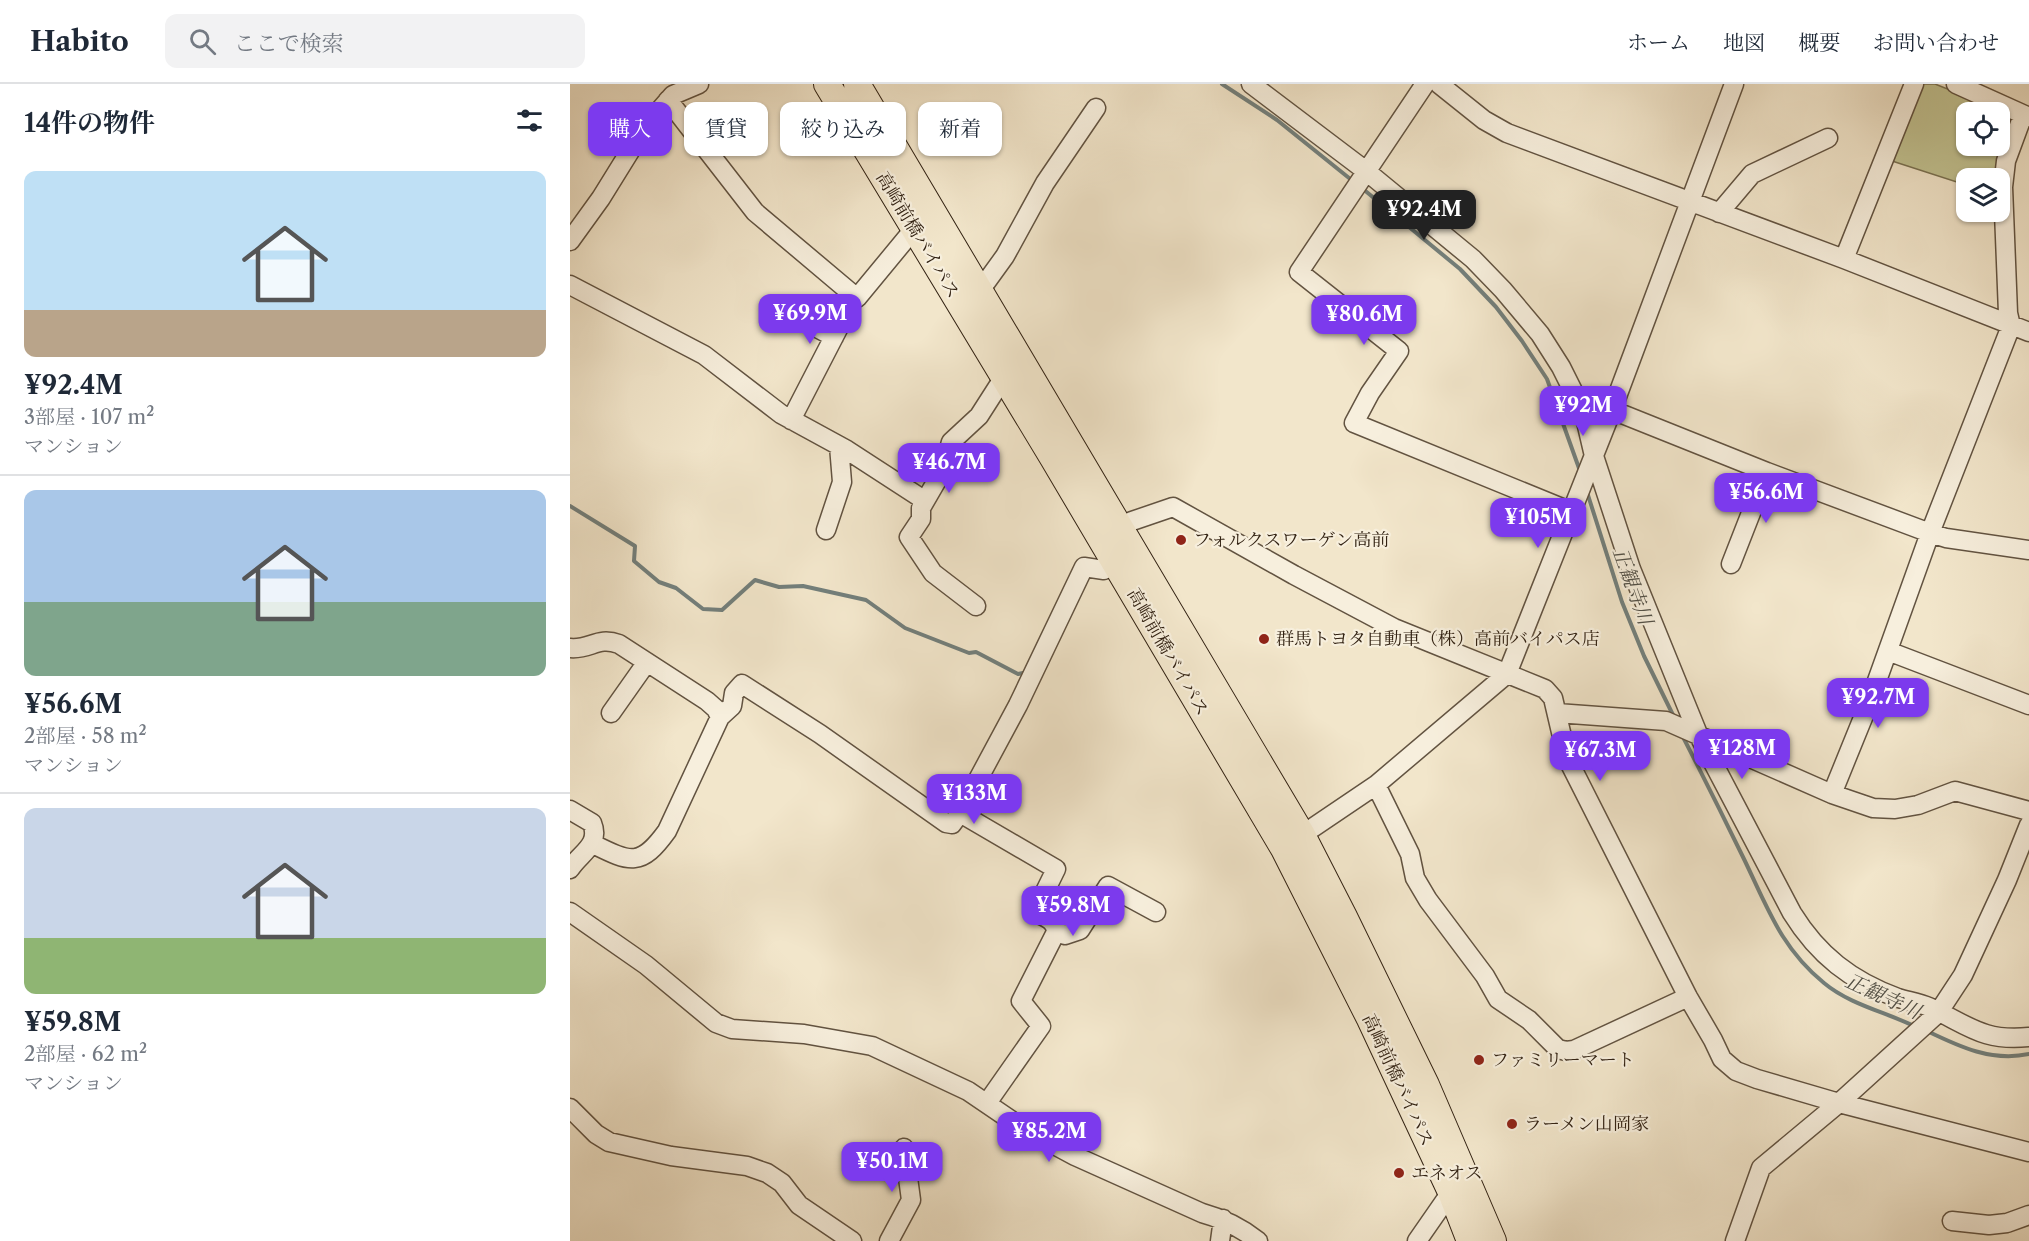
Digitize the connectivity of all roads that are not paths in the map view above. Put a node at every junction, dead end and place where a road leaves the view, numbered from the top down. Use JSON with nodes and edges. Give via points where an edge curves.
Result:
{"nodes":[{"id":1,"x":699,"y":84,"type":"edge"},
{"id":2,"x":827,"y":84,"type":"edge"},
{"id":3,"x":857,"y":84,"type":"edge"},
{"id":4,"x":1251,"y":84,"type":"edge"},
{"id":5,"x":1425,"y":84,"type":"edge"},
{"id":6,"x":1439,"y":84,"type":"edge"},
{"id":7,"x":1734,"y":84,"type":"edge"},
{"id":8,"x":1914,"y":84,"type":"edge"},
{"id":9,"x":1961,"y":85,"type":"edge"},
{"id":10,"x":668,"y":93,"type":"edge"},
{"id":11,"x":1096,"y":108,"type":"dead end"},
{"id":12,"x":2026,"y":116,"type":"edge"},
{"id":13,"x":1828,"y":138,"type":"dead end"},
{"id":14,"x":1366,"y":171,"type":"junction"},
{"id":15,"x":1691,"y":202,"type":"junction"},
{"id":16,"x":1719,"y":213,"type":"junction"},
{"id":17,"x":914,"y":229,"type":"junction"},
{"id":18,"x":570,"y":241,"type":"edge"},
{"id":19,"x":1844,"y":259,"type":"junction"},
{"id":20,"x":570,"y":285,"type":"edge"},
{"id":21,"x":979,"y":292,"type":"junction"},
{"id":22,"x":855,"y":296,"type":"junction"},
{"id":23,"x":804,"y":321,"type":"dead end"},
{"id":24,"x":2011,"y":326,"type":"junction"},
{"id":25,"x":2029,"y":332,"type":"edge"},
{"id":26,"x":834,"y":338,"type":"junction"},
{"id":27,"x":1004,"y":377,"type":"junction"},
{"id":28,"x":1612,"y":410,"type":"junction"},
{"id":29,"x":1584,"y":412,"type":"junction"},
{"id":30,"x":791,"y":420,"type":"junction"},
{"id":31,"x":1605,"y":428,"type":"junction"},
{"id":32,"x":839,"y":446,"type":"junction"},
{"id":33,"x":1594,"y":456,"type":"junction"},
{"id":34,"x":1767,"y":472,"type":"junction"},
{"id":35,"x":924,"y":500,"type":"junction"},
{"id":36,"x":1572,"y":512,"type":"junction"},
{"id":37,"x":1121,"y":527,"type":"junction"},
{"id":38,"x":826,"y":530,"type":"dead end"},
{"id":39,"x":1930,"y":533,"type":"junction"},
{"id":40,"x":2029,"y":550,"type":"edge"},
{"id":41,"x":1116,"y":563,"type":"junction"},
{"id":42,"x":1731,"y":564,"type":"dead end"},
{"id":43,"x":976,"y":606,"type":"dead end"},
{"id":44,"x":570,"y":648,"type":"edge"},
{"id":45,"x":1888,"y":651,"type":"junction"},
{"id":46,"x":647,"y":662,"type":"junction"},
{"id":47,"x":1507,"y":674,"type":"junction"},
{"id":48,"x":2029,"y":705,"type":"edge"},
{"id":49,"x":611,"y":712,"type":"dead end"},
{"id":50,"x":1557,"y":713,"type":"junction"},
{"id":51,"x":720,"y":717,"type":"junction"},
{"id":52,"x":1698,"y":734,"type":"junction"},
{"id":53,"x":1376,"y":785,"type":"junction"},
{"id":54,"x":1832,"y":794,"type":"junction"},
{"id":55,"x":570,"y":810,"type":"edge"},
{"id":56,"x":2029,"y":811,"type":"edge"},
{"id":57,"x":960,"y":813,"type":"junction"},
{"id":58,"x":2029,"y":825,"type":"edge"},
{"id":59,"x":1302,"y":835,"type":"junction"},
{"id":60,"x":593,"y":844,"type":"junction"},
{"id":61,"x":570,"y":869,"type":"edge"},
{"id":62,"x":570,"y":912,"type":"edge"},
{"id":63,"x":1156,"y":912,"type":"dead end"},
{"id":64,"x":1056,"y":932,"type":"junction"},
{"id":65,"x":1688,"y":997,"type":"junction"},
{"id":66,"x":1938,"y":1013,"type":"junction"},
{"id":67,"x":2029,"y":1036,"type":"edge"},
{"id":68,"x":987,"y":1103,"type":"junction"},
{"id":69,"x":1839,"y":1103,"type":"junction"},
{"id":70,"x":570,"y":1108,"type":"edge"},
{"id":71,"x":904,"y":1148,"type":"dead end"},
{"id":72,"x":2029,"y":1152,"type":"edge"},
{"id":73,"x":1451,"y":1192,"type":"junction"},
{"id":74,"x":2029,"y":1215,"type":"edge"},
{"id":75,"x":1223,"y":1219,"type":"junction"},
{"id":76,"x":1953,"y":1221,"type":"dead end"},
{"id":77,"x":852,"y":1241,"type":"edge"},
{"id":78,"x":889,"y":1241,"type":"edge"},
{"id":79,"x":1220,"y":1241,"type":"edge"},
{"id":80,"x":1258,"y":1241,"type":"edge"},
{"id":81,"x":1417,"y":1241,"type":"edge"},
{"id":82,"x":1470,"y":1241,"type":"edge"},
{"id":83,"x":1493,"y":1241,"type":"edge"},
{"id":84,"x":1735,"y":1241,"type":"edge"}],
"edges":[{"from":1,"to":10,"type":"street"},
{"from":2,"to":17,"type":"highway","name":"高崎前橋バイパス"},
{"from":3,"to":21,"type":"highway","name":"高崎前橋バイパス"},
{"from":4,"to":14,"type":"street"},
{"from":5,"to":14,"type":"street"},
{"from":6,"to":15,"type":"street","via":[[1507,133]]},
{"from":7,"to":15,"type":"street"},
{"from":8,"to":19,"type":"street"},
{"from":9,"to":12,"type":"street"},
{"from":10,"to":18,"type":"street"},
{"from":10,"to":22,"type":"street","via":[[755,212]]},
{"from":11,"to":21,"type":"street"},
{"from":12,"to":24,"type":"street","via":[[2006,161],[2003,187]]},
{"from":13,"to":16,"type":"street","via":[[1752,174]]},
{"from":14,"to":29,"type":"street","via":[[1473,259],[1503,290],[1540,334]]},
{"from":14,"to":36,"type":"street","via":[[1299,272],[1399,351],[1354,423]]},
{"from":15,"to":16,"type":"street"},
{"from":15,"to":28,"type":"street"},
{"from":16,"to":19,"type":"street"},
{"from":17,"to":22,"type":"street"},
{"from":17,"to":27,"type":"highway","name":"高崎前橋バイパス"},
{"from":19,"to":24,"type":"street"},
{"from":20,"to":30,"type":"street","via":[[704,355]]},
{"from":21,"to":37,"type":"highway","name":"高崎前橋バイパス"},
{"from":22,"to":26,"type":"street"},
{"from":23,"to":26,"type":"street"},
{"from":24,"to":25,"type":"street"},
{"from":24,"to":39,"type":"street"},
{"from":26,"to":30,"type":"street"},
{"from":27,"to":35,"type":"street","via":[[979,416],[951,442],[943,470]]},
{"from":27,"to":41,"type":"highway","name":"高崎前橋バイパス"},
{"from":28,"to":31,"type":"street"},
{"from":28,"to":34,"type":"street"},
{"from":29,"to":31,"type":"street","via":[[1594,424]]},
{"from":29,"to":33,"type":"street"},
{"from":30,"to":32,"type":"street"},
{"from":31,"to":33,"type":"street"},
{"from":32,"to":35,"type":"street"},
{"from":32,"to":38,"type":"street","via":[[842,482]]},
{"from":33,"to":36,"type":"street"},
{"from":33,"to":52,"type":"street","via":[[1631,569]]},
{"from":34,"to":39,"type":"street"},
{"from":34,"to":42,"type":"street"},
{"from":35,"to":43,"type":"street","via":[[921,519],[909,537],[933,573]]},
{"from":36,"to":47,"type":"street"},
{"from":37,"to":47,"type":"street","via":[[1173,507],[1394,628]]},
{"from":37,"to":59,"type":"highway","name":"高崎前橋バイパス"},
{"from":39,"to":40,"type":"street"},
{"from":39,"to":45,"type":"street"},
{"from":41,"to":57,"type":"street","via":[[1104,570],[1084,567],[1018,705]]},
{"from":41,"to":73,"type":"highway","name":"高崎前橋バイパス","via":[[1284,849]]},
{"from":44,"to":46,"type":"street","via":[[607,640]]},
{"from":45,"to":48,"type":"street"},
{"from":45,"to":54,"type":"street"},
{"from":46,"to":49,"type":"street"},
{"from":46,"to":51,"type":"street","via":[[707,701]]},
{"from":47,"to":50,"type":"street","via":[[1545,689],[1553,698]]},
{"from":47,"to":53,"type":"street"},
{"from":50,"to":52,"type":"street","via":[[1666,721]]},
{"from":50,"to":65,"type":"street","via":[[1567,758]]},
{"from":51,"to":57,"type":"street","via":[[732,706],[734,693],[742,684],[946,823],[952,824]]},
{"from":51,"to":60,"type":"street","via":[[668,831],[657,846],[635,859]]},
{"from":52,"to":54,"type":"street"},
{"from":52,"to":66,"type":"street","via":[[1792,913],[1820,951],[1873,988]]},
{"from":53,"to":59,"type":"street"},
{"from":53,"to":65,"type":"street","via":[[1428,900],[1498,999],[1529,1020],[1558,1049],[1574,1050]]},
{"from":54,"to":56,"type":"street","via":[[1873,808],[1895,809],[1918,806],[1954,791]]},
{"from":55,"to":60,"type":"street","via":[[592,823]]},
{"from":57,"to":64,"type":"street","via":[[1056,869],[1035,912],[1053,922]]},
{"from":58,"to":66,"type":"street","via":[[1963,975]]},
{"from":59,"to":83,"type":"highway","name":"高崎前橋バイパス","via":[[1426,1085]]},
{"from":60,"to":61,"type":"street"},
{"from":62,"to":68,"type":"street","via":[[638,958],[716,1023],[732,1029],[804,1034],[872,1046]]},
{"from":63,"to":64,"type":"street","via":[[1108,886],[1080,930],[1065,935]]},
{"from":64,"to":68,"type":"street","via":[[1022,1001],[1041,1026]]},
{"from":65,"to":69,"type":"street","via":[[1722,1059],[1736,1071]]},
{"from":66,"to":67,"type":"street","via":[[1992,1037]]},
{"from":66,"to":69,"type":"street"},
{"from":68,"to":75,"type":"street","via":[[1075,1156]]},
{"from":69,"to":72,"type":"street"},
{"from":69,"to":84,"type":"street","via":[[1761,1168]]},
{"from":70,"to":77,"type":"street","via":[[609,1142],[671,1156],[747,1166],[767,1173],[782,1183],[799,1205]]},
{"from":71,"to":78,"type":"street","via":[[911,1200]]},
{"from":73,"to":81,"type":"street"},
{"from":73,"to":82,"type":"highway","name":"高崎前橋バイパス"},
{"from":74,"to":76,"type":"street","via":[[1998,1224]]},
{"from":75,"to":79,"type":"street"},
{"from":75,"to":80,"type":"street"}]}
